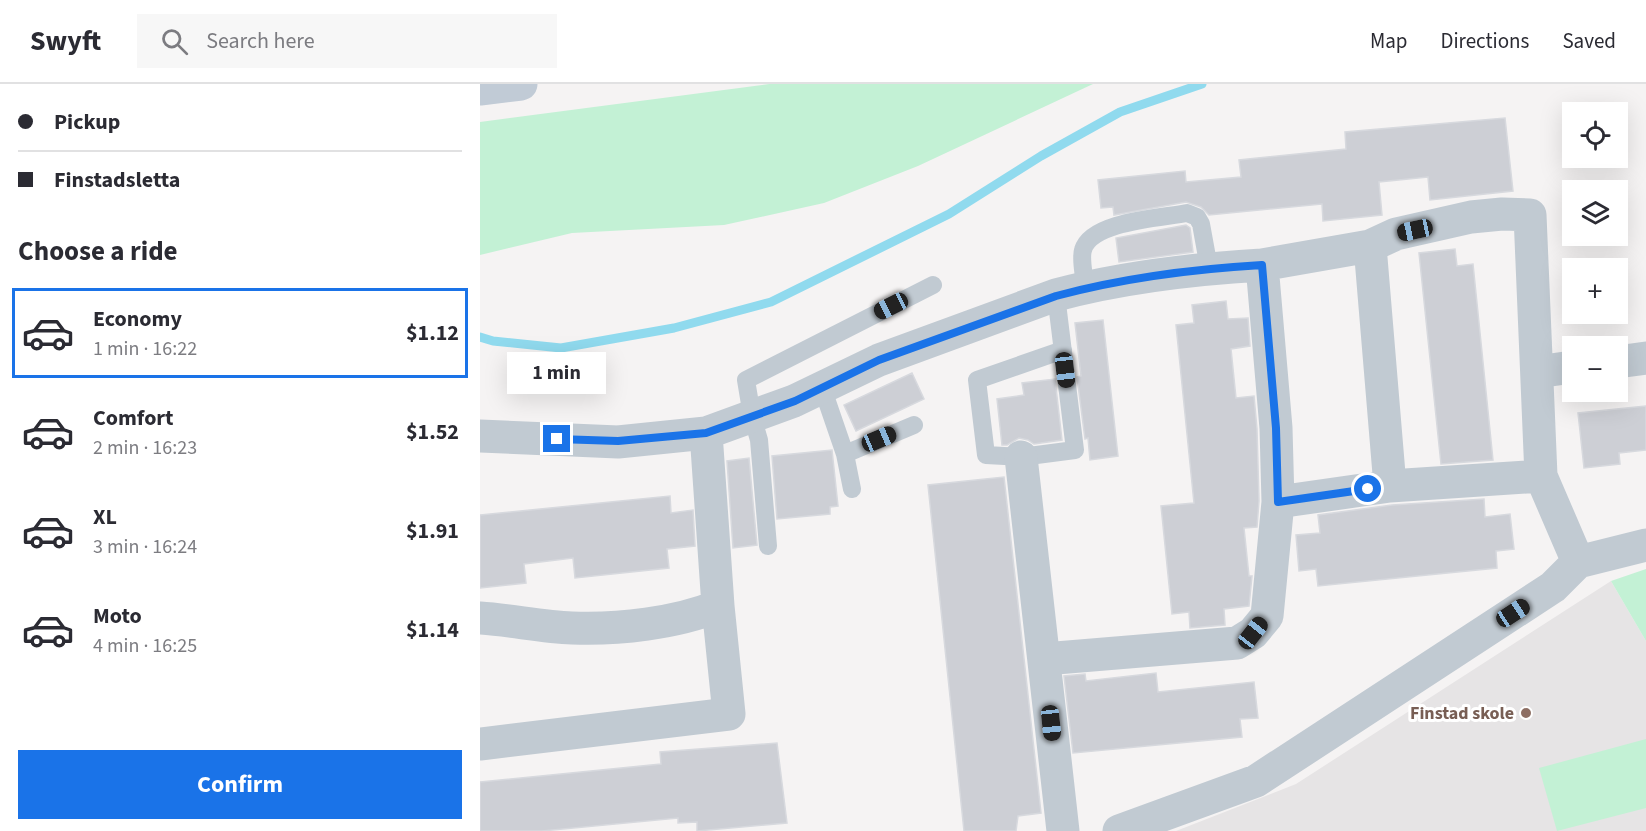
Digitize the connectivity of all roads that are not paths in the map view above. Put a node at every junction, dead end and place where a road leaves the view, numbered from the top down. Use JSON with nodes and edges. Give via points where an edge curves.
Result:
{"nodes":[{"id":1,"x":521,"y":84,"type":"edge"},
{"id":2,"x":480,"y":89,"type":"edge"},
{"id":3,"x":1370,"y":246,"type":"junction"},
{"id":4,"x":1262,"y":265,"type":"junction"},
{"id":5,"x":1209,"y":268,"type":"junction"},
{"id":6,"x":933,"y":285,"type":"dead end"},
{"id":7,"x":1071,"y":292,"type":"junction"},
{"id":8,"x":1063,"y":350,"type":"junction"},
{"id":9,"x":1646,"y":358,"type":"edge"},
{"id":10,"x":1628,"y":360,"type":"edge"},
{"id":11,"x":1562,"y":369,"type":"edge"},
{"id":12,"x":1537,"y":372,"type":"junction"},
{"id":13,"x":822,"y":387,"type":"junction"},
{"id":14,"x":752,"y":416,"type":"junction"},
{"id":15,"x":914,"y":425,"type":"dead end"},
{"id":16,"x":706,"y":433,"type":"junction"},
{"id":17,"x":480,"y":436,"type":"edge"},
{"id":18,"x":845,"y":454,"type":"junction"},
{"id":19,"x":1021,"y":457,"type":"junction"},
{"id":20,"x":1541,"y":476,"type":"junction"},
{"id":21,"x":1390,"y":486,"type":"junction"},
{"id":22,"x":852,"y":489,"type":"dead end"},
{"id":23,"x":1278,"y":502,"type":"junction"},
{"id":24,"x":1646,"y":544,"type":"edge"},
{"id":25,"x":768,"y":546,"type":"dead end"},
{"id":26,"x":1578,"y":562,"type":"junction"},
{"id":27,"x":718,"y":606,"type":"junction"},
{"id":28,"x":480,"y":618,"type":"edge"},
{"id":29,"x":1044,"y":659,"type":"junction"},
{"id":30,"x":480,"y":744,"type":"edge"},
{"id":31,"x":1063,"y":831,"type":"edge"},
{"id":32,"x":1119,"y":831,"type":"edge"}],
"edges":[{"from":1,"to":2,"type":"main road"},
{"from":3,"to":4,"type":"street"},
{"from":3,"to":12,"type":"street","via":[[1396,234],[1471,217],[1530,215]]},
{"from":3,"to":21,"type":"street"},
{"from":4,"to":5,"type":"street"},
{"from":4,"to":23,"type":"street"},
{"from":5,"to":7,"type":"street"},
{"from":5,"to":7,"type":"lane","via":[[1201,224],[1197,217],[1187,213],[1106,227],[1083,250]]},
{"from":6,"to":14,"type":"lane","via":[[746,380]]},
{"from":7,"to":8,"type":"lane"},
{"from":7,"to":13,"type":"street","via":[[879,360]]},
{"from":8,"to":19,"type":"lane","via":[[1075,450]]},
{"from":8,"to":19,"type":"lane","via":[[977,380],[986,455]]},
{"from":9,"to":10,"type":"street"},
{"from":11,"to":12,"type":"street"},
{"from":12,"to":20,"type":"street"},
{"from":13,"to":14,"type":"street"},
{"from":13,"to":18,"type":"lane"},
{"from":14,"to":16,"type":"street"},
{"from":14,"to":25,"type":"lane","via":[[759,440]]},
{"from":15,"to":18,"type":"lane"},
{"from":16,"to":17,"type":"street","via":[[618,441]]},
{"from":16,"to":27,"type":"street"},
{"from":18,"to":22,"type":"lane"},
{"from":19,"to":29,"type":"street"},
{"from":20,"to":21,"type":"street"},
{"from":20,"to":26,"type":"street"},
{"from":21,"to":23,"type":"street"},
{"from":23,"to":29,"type":"street","via":[[1267,616],[1253,633],[1237,643]]},
{"from":24,"to":26,"type":"street"},
{"from":26,"to":32,"type":"street","via":[[1553,587],[1256,781]]},
{"from":27,"to":28,"type":"street","via":[[692,617],[603,627],[573,628]]},
{"from":27,"to":30,"type":"street","via":[[729,714]]},
{"from":29,"to":31,"type":"street"}]}
